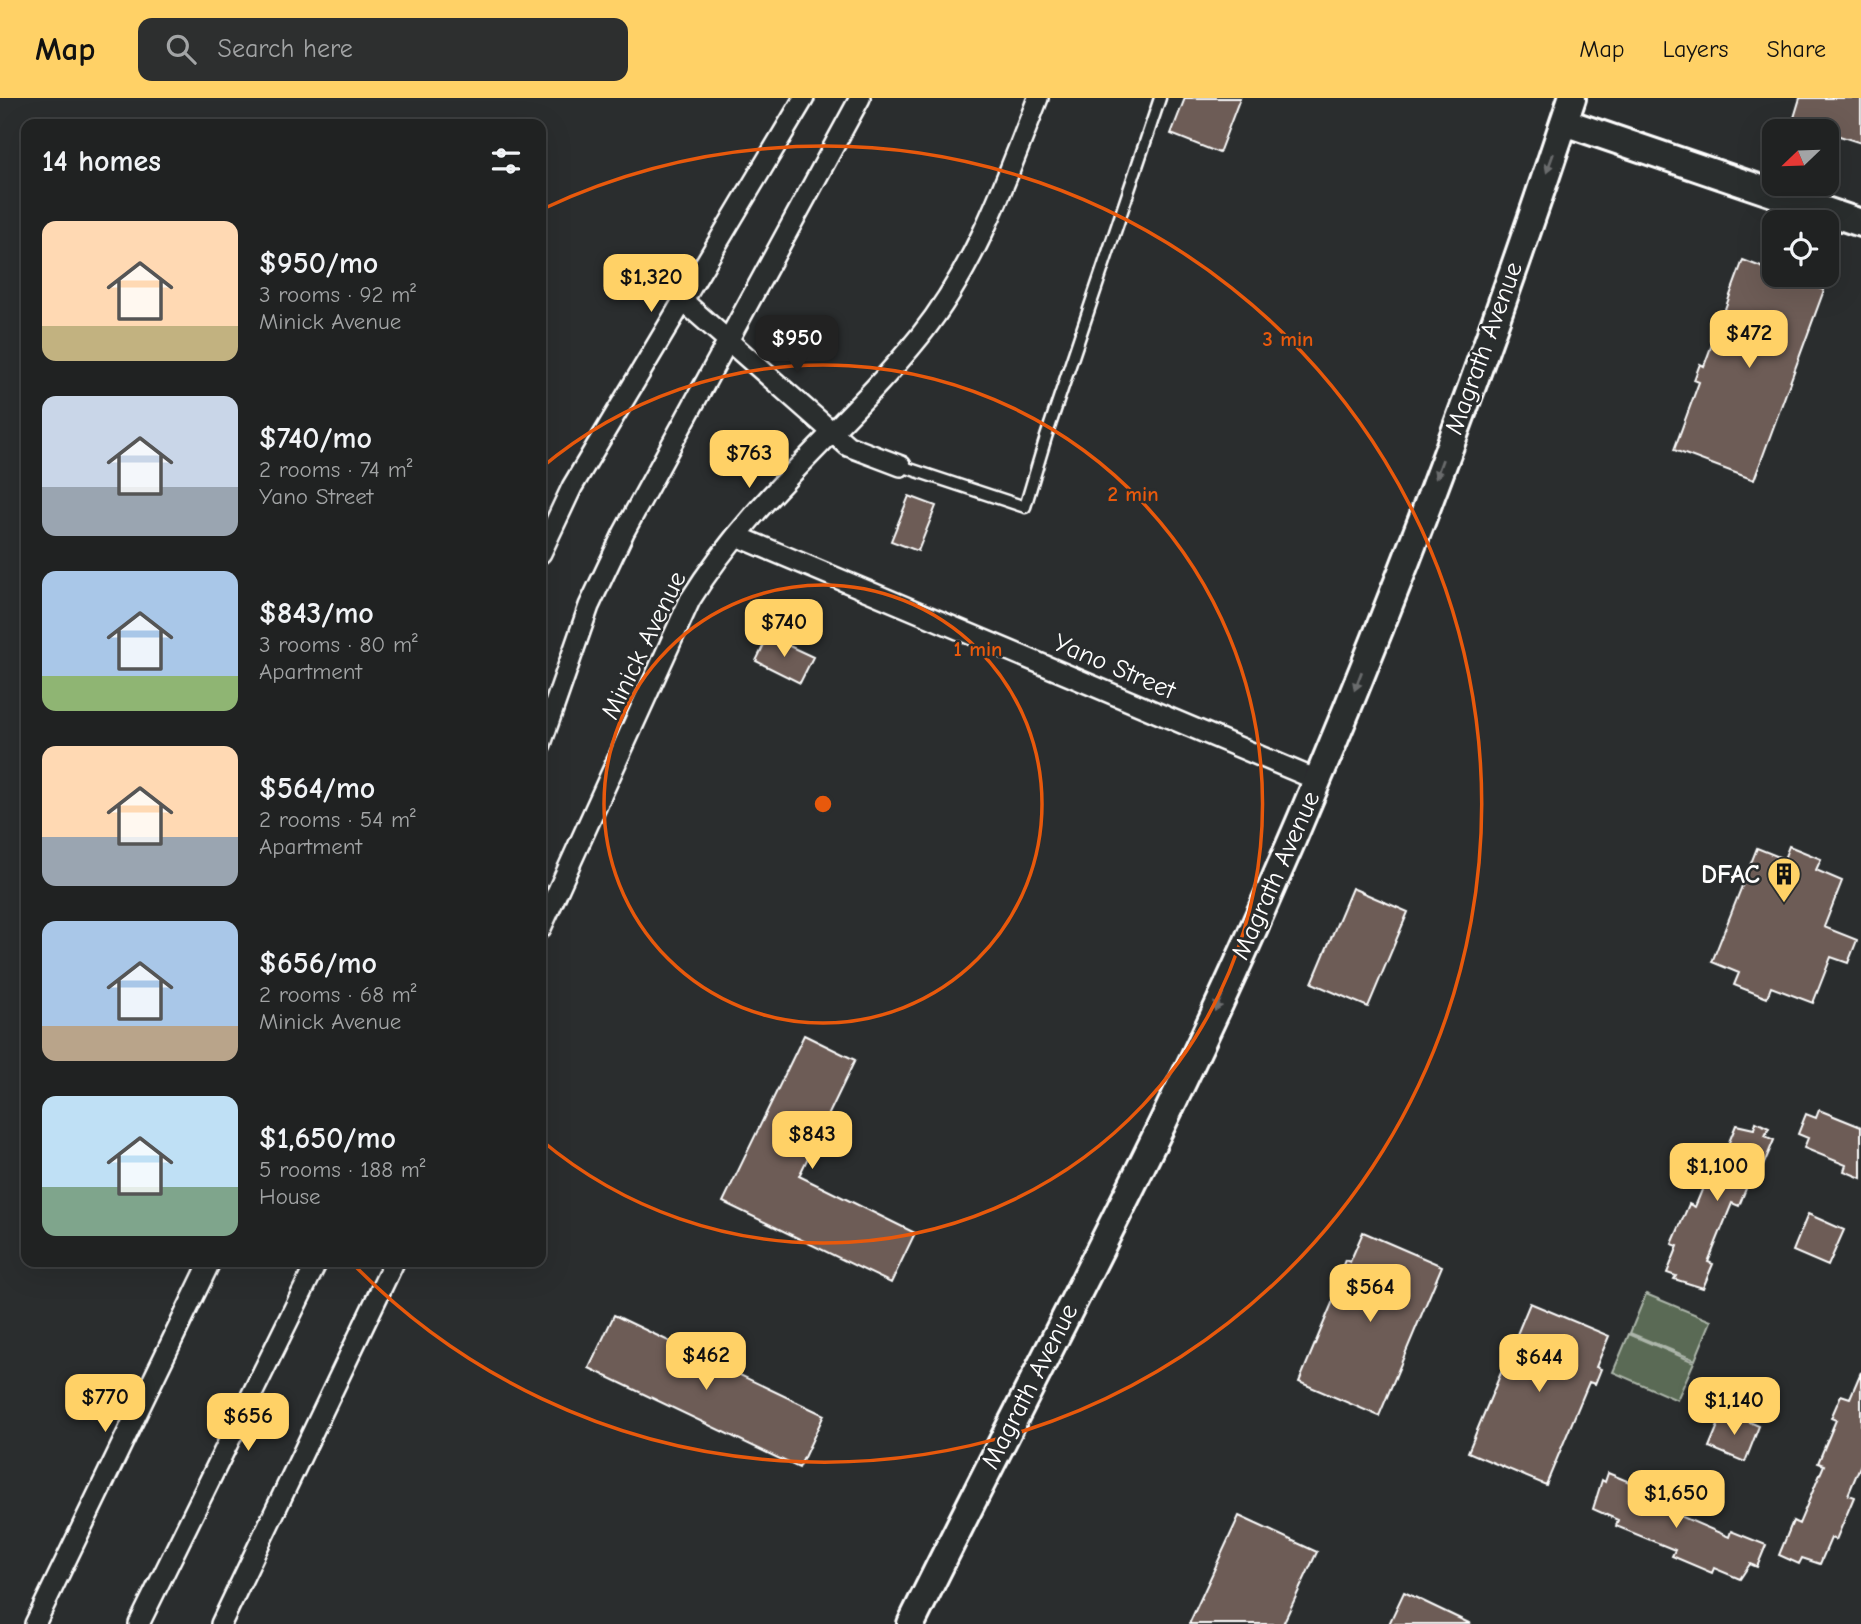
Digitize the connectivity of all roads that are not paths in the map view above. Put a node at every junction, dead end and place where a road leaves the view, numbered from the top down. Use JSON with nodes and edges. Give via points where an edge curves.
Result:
{"nodes":[{"id":1,"x":804,"y":98,"type":"edge"},
{"id":2,"x":860,"y":98,"type":"edge"},
{"id":3,"x":1038,"y":98,"type":"edge"},
{"id":4,"x":1160,"y":98,"type":"edge"},
{"id":5,"x":1568,"y":110,"type":"edge"},
{"id":6,"x":1861,"y":223,"type":"edge"},
{"id":7,"x":682,"y":301,"type":"junction"},
{"id":8,"x":728,"y":342,"type":"junction"},
{"id":9,"x":831,"y":431,"type":"junction"},
{"id":10,"x":901,"y":466,"type":"joint"},
{"id":11,"x":737,"y":536,"type":"junction"},
{"id":12,"x":546,"y":542,"type":"edge"},
{"id":13,"x":546,"y":730,"type":"edge"},
{"id":14,"x":1317,"y":780,"type":"junction"},
{"id":15,"x":546,"y":917,"type":"edge"},
{"id":16,"x":208,"y":1267,"type":"edge"},
{"id":17,"x":315,"y":1267,"type":"edge"},
{"id":18,"x":392,"y":1267,"type":"edge"},
{"id":19,"x":35,"y":1624,"type":"edge"},
{"id":20,"x":139,"y":1624,"type":"edge"},
{"id":21,"x":221,"y":1624,"type":"edge"},
{"id":22,"x":911,"y":1624,"type":"edge"}],
"edges":[{"from":1,"to":7,"type":"street"},
{"from":2,"to":8,"type":"street"},
{"from":3,"to":9,"type":"street","name":"Minick Avenue","via":[[985,227],[945,300],[920,336]]},
{"from":4,"to":10,"type":"lane","via":[[1026,507]]},
{"from":5,"to":6,"type":"main road"},
{"from":5,"to":14,"type":"main road","name":"Magrath Avenue","one_way":true,"via":[[1408,552]]},
{"from":7,"to":8,"type":"street"},
{"from":7,"to":12,"type":"street","via":[[572,486]]},
{"from":8,"to":9,"type":"street"},
{"from":8,"to":13,"type":"street","via":[[589,606]]},
{"from":9,"to":10,"type":"street","via":[[848,446]]},
{"from":9,"to":11,"type":"street","name":"Minick Avenue"},
{"from":11,"to":14,"type":"street","name":"Yano Street"},
{"from":11,"to":15,"type":"street","name":"Minick Avenue","via":[[679,621]]},
{"from":14,"to":22,"type":"main road","name":"Magrath Avenue","one_way":true,"via":[[1169,1108]]},
{"from":16,"to":19,"type":"street"},
{"from":17,"to":20,"type":"street"},
{"from":18,"to":21,"type":"street"}]}
